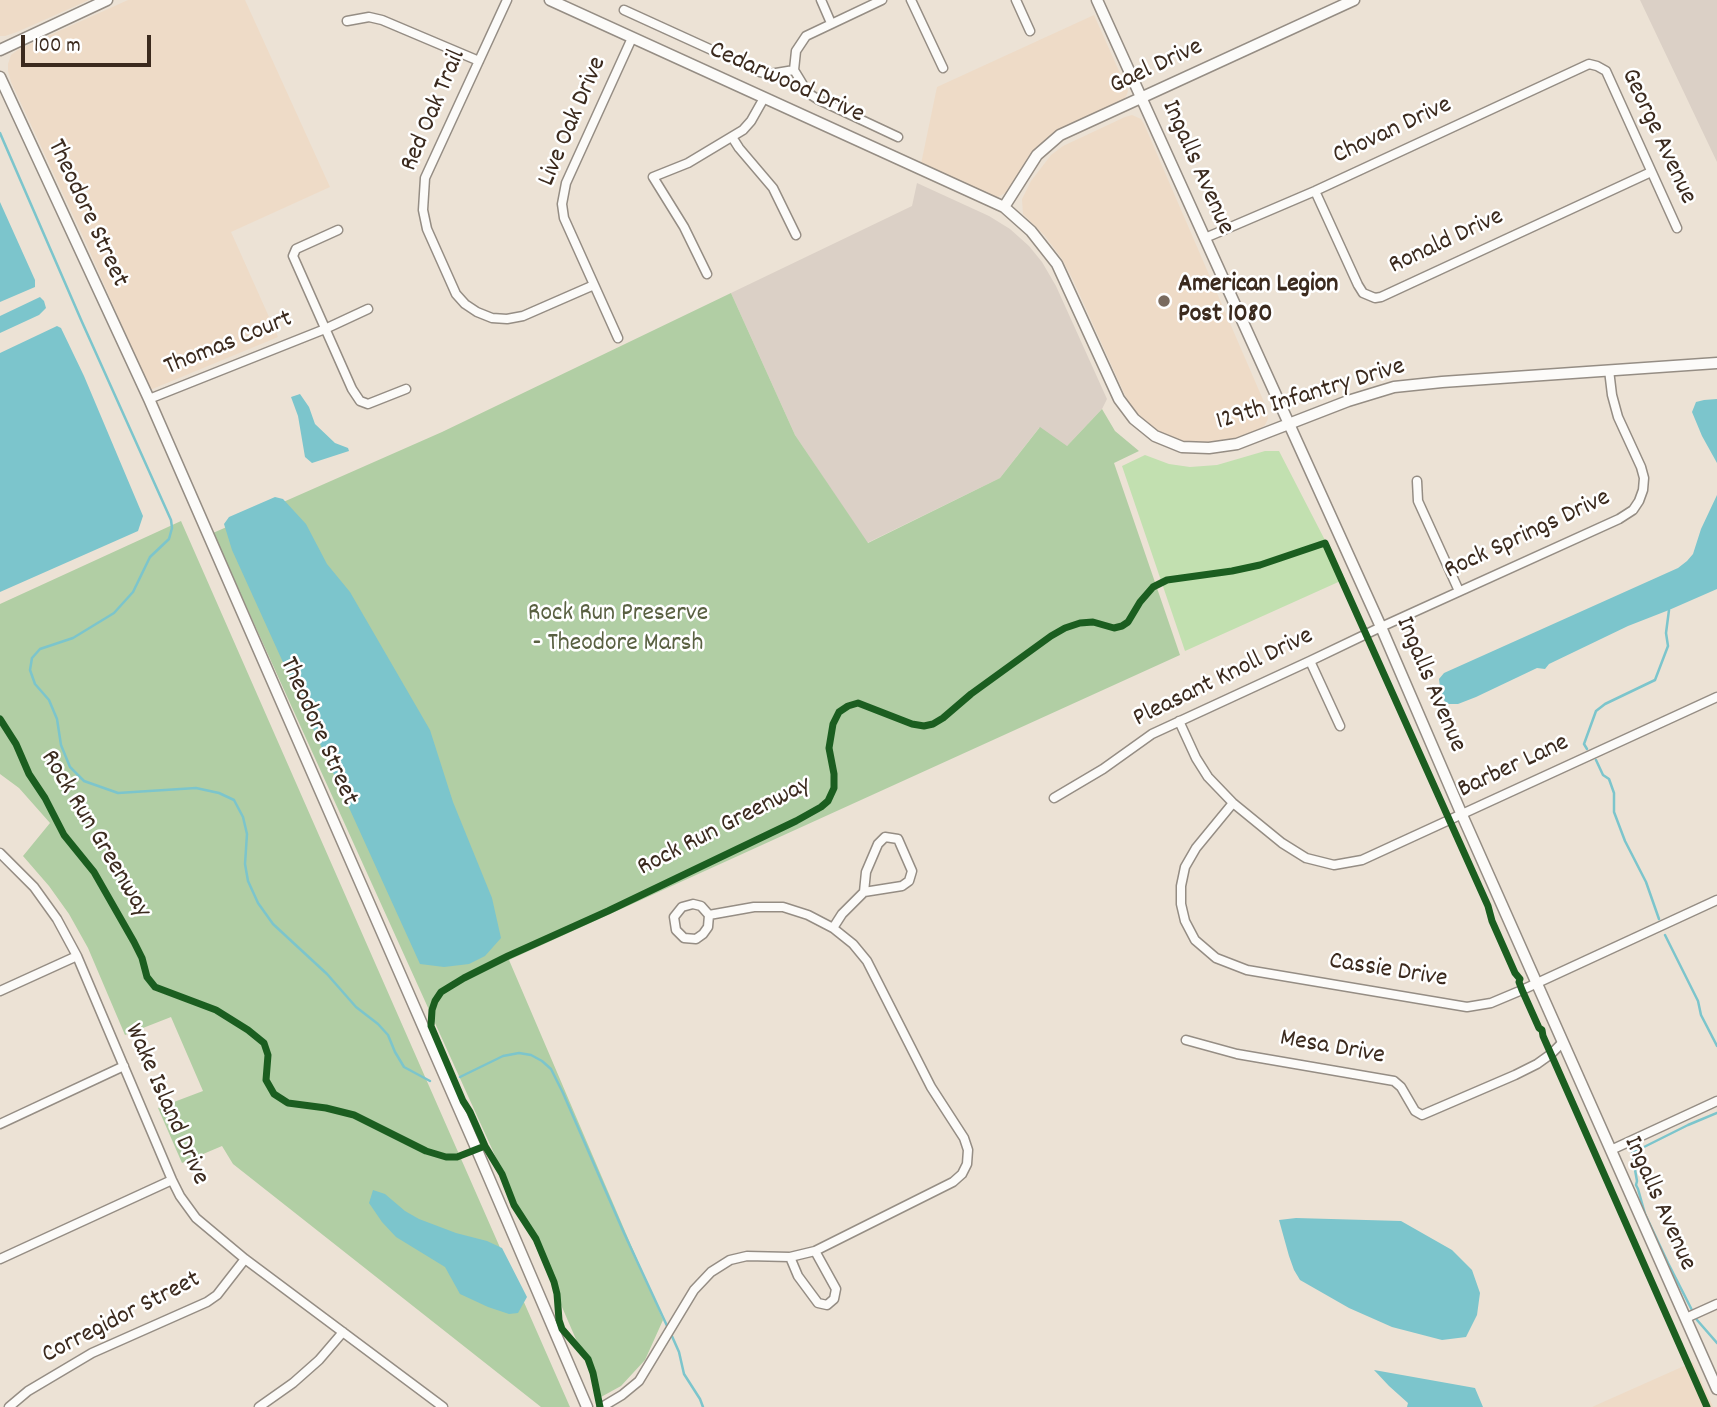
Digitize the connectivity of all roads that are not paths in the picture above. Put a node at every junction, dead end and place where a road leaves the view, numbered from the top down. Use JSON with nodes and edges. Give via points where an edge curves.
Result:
{"nodes":[{"id":1,"x":107,"y":0,"type":"edge"},
{"id":2,"x":507,"y":0,"type":"edge"},
{"id":3,"x":550,"y":0,"type":"edge"},
{"id":4,"x":821,"y":0,"type":"edge"},
{"id":5,"x":882,"y":0,"type":"edge"},
{"id":6,"x":911,"y":0,"type":"edge"},
{"id":7,"x":1016,"y":0,"type":"edge"},
{"id":8,"x":1097,"y":0,"type":"edge"},
{"id":9,"x":1354,"y":0,"type":"edge"},
{"id":10,"x":624,"y":10,"type":"dead end"},
{"id":11,"x":346,"y":21,"type":"dead end"},
{"id":12,"x":831,"y":23,"type":"junction"},
{"id":13,"x":1030,"y":31,"type":"dead end"},
{"id":14,"x":632,"y":38,"type":"junction"},
{"id":15,"x":0,"y":50,"type":"edge"},
{"id":16,"x":479,"y":61,"type":"junction"},
{"id":17,"x":1597,"y":66,"type":"joint"},
{"id":18,"x":943,"y":68,"type":"dead end"},
{"id":19,"x":794,"y":70,"type":"junction"},
{"id":20,"x":0,"y":77,"type":"edge"},
{"id":21,"x":764,"y":97,"type":"junction"},
{"id":22,"x":1142,"y":98,"type":"junction"},
{"id":23,"x":732,"y":137,"type":"junction"},
{"id":24,"x":898,"y":137,"type":"dead end"},
{"id":25,"x":1651,"y":172,"type":"junction"},
{"id":26,"x":1315,"y":191,"type":"junction"},
{"id":27,"x":1004,"y":207,"type":"junction"},
{"id":28,"x":1677,"y":228,"type":"dead end"},
{"id":29,"x":338,"y":230,"type":"dead end"},
{"id":30,"x":796,"y":235,"type":"dead end"},
{"id":31,"x":1205,"y":238,"type":"junction"},
{"id":32,"x":707,"y":274,"type":"dead end"},
{"id":33,"x":594,"y":285,"type":"junction"},
{"id":34,"x":368,"y":309,"type":"dead end"},
{"id":35,"x":325,"y":329,"type":"junction"},
{"id":36,"x":618,"y":338,"type":"dead end"},
{"id":37,"x":1717,"y":363,"type":"edge"},
{"id":38,"x":1609,"y":370,"type":"junction"},
{"id":39,"x":406,"y":389,"type":"dead end"},
{"id":40,"x":149,"y":399,"type":"junction"},
{"id":41,"x":1289,"y":425,"type":"junction"},
{"id":42,"x":1417,"y":481,"type":"dead end"},
{"id":43,"x":1460,"y":591,"type":"junction"},
{"id":44,"x":1381,"y":627,"type":"junction"},
{"id":45,"x":1310,"y":661,"type":"junction"},
{"id":46,"x":1717,"y":697,"type":"edge"},
{"id":47,"x":1179,"y":721,"type":"junction"},
{"id":48,"x":1340,"y":726,"type":"dead end"},
{"id":49,"x":1054,"y":798,"type":"dead end"},
{"id":50,"x":1233,"y":803,"type":"junction"},
{"id":51,"x":1462,"y":815,"type":"junction"},
{"id":52,"x":0,"y":853,"type":"edge"},
{"id":53,"x":864,"y":892,"type":"junction"},
{"id":54,"x":1717,"y":900,"type":"edge"},
{"id":55,"x":709,"y":915,"type":"junction"},
{"id":56,"x":833,"y":928,"type":"junction"},
{"id":57,"x":77,"y":956,"type":"junction"},
{"id":58,"x":1536,"y":984,"type":"junction"},
{"id":59,"x":0,"y":991,"type":"edge"},
{"id":60,"x":1186,"y":1040,"type":"dead end"},
{"id":61,"x":1563,"y":1042,"type":"junction"},
{"id":62,"x":124,"y":1066,"type":"junction"},
{"id":63,"x":1717,"y":1101,"type":"edge"},
{"id":64,"x":0,"y":1124,"type":"edge"},
{"id":65,"x":1611,"y":1150,"type":"junction"},
{"id":66,"x":172,"y":1180,"type":"junction"},
{"id":67,"x":815,"y":1251,"type":"junction"},
{"id":68,"x":790,"y":1257,"type":"junction"},
{"id":69,"x":0,"y":1259,"type":"edge"},
{"id":70,"x":245,"y":1259,"type":"junction"},
{"id":71,"x":1717,"y":1304,"type":"edge"},
{"id":72,"x":1686,"y":1318,"type":"junction"},
{"id":73,"x":343,"y":1332,"type":"junction"},
{"id":74,"x":1717,"y":1389,"type":"edge"},
{"id":75,"x":9,"y":1407,"type":"edge"},
{"id":76,"x":259,"y":1407,"type":"edge"},
{"id":77,"x":443,"y":1407,"type":"edge"},
{"id":78,"x":587,"y":1407,"type":"edge"},
{"id":79,"x":602,"y":1407,"type":"edge"}],
"edges":[{"from":1,"to":15,"type":"street"},
{"from":2,"to":16,"type":"street","name":"Red Oak Trail"},
{"from":3,"to":14,"type":"street","name":"Cedarwood Drive"},
{"from":4,"to":12,"type":"street"},
{"from":5,"to":12,"type":"street"},
{"from":6,"to":18,"type":"street"},
{"from":7,"to":13,"type":"street"},
{"from":8,"to":22,"type":"street","name":"Ingalls Avenue"},
{"from":9,"to":22,"type":"street","name":"Gael Drive"},
{"from":10,"to":19,"type":"street","via":[[760,72]]},
{"from":11,"to":16,"type":"street","via":[[382,20]]},
{"from":12,"to":19,"type":"street","via":[[806,36],[796,51]]},
{"from":14,"to":21,"type":"street","name":"Cedarwood Drive"},
{"from":14,"to":33,"type":"street","name":"Live Oak Drive","via":[[566,183],[562,204]]},
{"from":16,"to":33,"type":"street","name":"Red Oak Trail","via":[[425,178],[423,196],[427,229],[456,294],[477,312],[507,319]]},
{"from":17,"to":25,"type":"street","name":"George Avenue","via":[[1606,71]]},
{"from":17,"to":26,"type":"street","name":"Chovan Drive","via":[[1589,65]]},
{"from":19,"to":24,"type":"street","via":[[808,93]]},
{"from":20,"to":40,"type":"street","name":"Theodore Street"},
{"from":21,"to":23,"type":"street","via":[[751,121]]},
{"from":21,"to":27,"type":"street","name":"Cedarwood Drive"},
{"from":22,"to":27,"type":"street","name":"Gael Drive","via":[[1060,135],[1037,155]]},
{"from":22,"to":31,"type":"street","name":"Ingalls Avenue"},
{"from":23,"to":30,"type":"street","via":[[774,188]]},
{"from":23,"to":32,"type":"street","via":[[653,177]]},
{"from":25,"to":26,"type":"street","name":"Ronald Drive","via":[[1375,298],[1358,285]]},
{"from":25,"to":28,"type":"street","name":"George Avenue"},
{"from":26,"to":31,"type":"street","name":"Chovan Drive"},
{"from":27,"to":41,"type":"street","name":"129th Infantry Drive","via":[[1057,264],[1119,399],[1155,436],[1182,447],[1209,448],[1237,444]]},
{"from":29,"to":35,"type":"street","name":"Thomas Court","via":[[296,249],[293,256]]},
{"from":31,"to":41,"type":"street","name":"Ingalls Avenue"},
{"from":33,"to":36,"type":"street","name":"Live Oak Drive"},
{"from":34,"to":35,"type":"street","name":"Thomas Court"},
{"from":35,"to":39,"type":"street","name":"Thomas Court","via":[[360,401],[368,404]]},
{"from":35,"to":40,"type":"street","name":"Thomas Court"},
{"from":37,"to":38,"type":"street","name":"129th Infantry Drive"},
{"from":38,"to":41,"type":"street","name":"129th Infantry Drive","via":[[1394,387]]},
{"from":38,"to":43,"type":"street","name":"Rock Springs Drive","via":[[1618,417],[1644,478],[1633,510]]},
{"from":40,"to":78,"type":"street","name":"Theodore Street"},
{"from":41,"to":44,"type":"street","name":"Ingalls Avenue"},
{"from":42,"to":43,"type":"street","via":[[1418,501]]},
{"from":43,"to":44,"type":"street","name":"Rock Springs Drive"},
{"from":44,"to":45,"type":"street","name":"Pleasant Knoll Drive"},
{"from":44,"to":51,"type":"street","name":"Ingalls Avenue"},
{"from":45,"to":47,"type":"street","name":"Pleasant Knoll Drive"},
{"from":45,"to":48,"type":"street"},
{"from":46,"to":51,"type":"street","name":"Barber Lane"},
{"from":47,"to":49,"type":"street","name":"Pleasant Knoll Drive"},
{"from":47,"to":50,"type":"street","name":"Barber Lane","via":[[1208,777]]},
{"from":50,"to":51,"type":"street","name":"Barber Lane","via":[[1306,859],[1334,865],[1362,860]]},
{"from":50,"to":58,"type":"street","name":"Cassie Drive","via":[[1196,848],[1181,886],[1185,921],[1195,940],[1216,958],[1247,970],[1467,1007],[1491,1003]]},
{"from":51,"to":58,"type":"street","name":"Ingalls Avenue"},
{"from":52,"to":57,"type":"street","name":"Wake Island Drive","via":[[34,887]]},
{"from":53,"to":53,"type":"street","via":[[908,881],[912,870],[898,839],[885,837],[878,844],[866,872]]},
{"from":53,"to":56,"type":"street"},
{"from":54,"to":58,"type":"street","name":"Cassie Drive"},
{"from":55,"to":55,"type":"street","via":[[701,906],[682,907],[674,917],[676,930],[684,938],[695,939],[708,927]]},
{"from":55,"to":56,"type":"street","via":[[783,907]]},
{"from":56,"to":67,"type":"street","via":[[853,944],[880,982],[931,1087],[968,1150],[967,1164],[953,1182]]},
{"from":57,"to":59,"type":"street"},
{"from":57,"to":62,"type":"street","name":"Wake Island Drive"},
{"from":58,"to":61,"type":"street","name":"Ingalls Avenue"},
{"from":60,"to":61,"type":"street","name":"Mesa Drive","via":[[1237,1055],[1394,1081],[1422,1115],[1518,1074]]},
{"from":61,"to":65,"type":"street","name":"Ingalls Avenue"},
{"from":62,"to":64,"type":"street"},
{"from":62,"to":66,"type":"street","name":"Wake Island Drive"},
{"from":63,"to":65,"type":"street"},
{"from":65,"to":72,"type":"street","name":"Ingalls Avenue"},
{"from":66,"to":69,"type":"street"},
{"from":66,"to":70,"type":"street","name":"Wake Island Drive","via":[[196,1218]]},
{"from":67,"to":68,"type":"street"},
{"from":67,"to":68,"type":"street","via":[[836,1289],[827,1305],[818,1303],[797,1276]]},
{"from":68,"to":79,"type":"street","via":[[747,1256],[711,1272],[694,1290],[639,1381]]},
{"from":70,"to":73,"type":"street","name":"Wake Island Drive"},
{"from":70,"to":75,"type":"street","name":"Corregidor Street","via":[[208,1302],[92,1353]]},
{"from":71,"to":72,"type":"street"},
{"from":72,"to":74,"type":"street","name":"Ingalls Avenue"},
{"from":73,"to":76,"type":"street","via":[[319,1360]]},
{"from":73,"to":77,"type":"street","name":"Wake Island Drive"}]}
